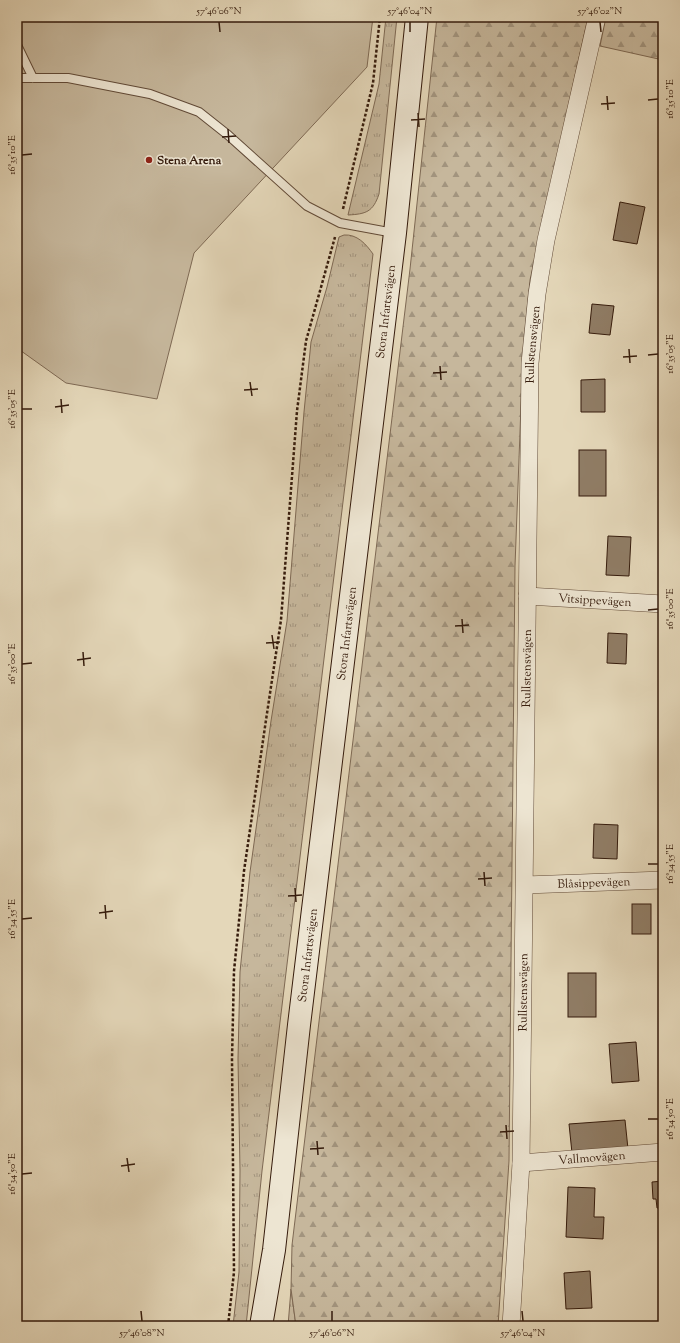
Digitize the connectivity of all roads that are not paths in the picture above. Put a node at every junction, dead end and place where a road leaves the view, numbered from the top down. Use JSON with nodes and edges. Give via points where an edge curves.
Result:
{"nodes":[{"id":1,"x":417,"y":17,"type":"edge"},
{"id":2,"x":597,"y":17,"type":"edge"},
{"id":3,"x":17,"y":45,"type":"edge"},
{"id":4,"x":17,"y":78,"type":"edge"},
{"id":5,"x":33,"y":78,"type":"junction"},
{"id":6,"x":395,"y":233,"type":"junction"},
{"id":7,"x":527,"y":596,"type":"junction"},
{"id":8,"x":663,"y":604,"type":"edge"},
{"id":9,"x":663,"y":880,"type":"edge"},
{"id":10,"x":524,"y":885,"type":"junction"},
{"id":11,"x":663,"y":1152,"type":"edge"},
{"id":12,"x":521,"y":1164,"type":"junction"},
{"id":13,"x":274,"y":1250,"type":"junction"},
{"id":14,"x":261,"y":1326,"type":"edge"},
{"id":15,"x":271,"y":1326,"type":"edge"},
{"id":16,"x":511,"y":1326,"type":"edge"}],
"edges":[{"from":1,"to":6,"type":"main road","name":"Stora Infartsvägen"},
{"from":2,"to":7,"type":"street","name":"Rullstensvägen","via":[[546,240],[537,294],[530,363]]},
{"from":3,"to":5,"type":"lane"},
{"from":4,"to":5,"type":"lane"},
{"from":5,"to":6,"type":"lane","via":[[68,78],[150,94],[199,112],[308,206],[340,223]]},
{"from":6,"to":13,"type":"main road","name":"Stora Infartsvägen"},
{"from":7,"to":8,"type":"street","name":"Vitsippevägen"},
{"from":7,"to":10,"type":"street","name":"Rullstensvägen"},
{"from":9,"to":10,"type":"street","name":"Blåsippevägen"},
{"from":10,"to":12,"type":"street","name":"Rullstensvägen"},
{"from":11,"to":12,"type":"street","name":"Vallmovägen"},
{"from":12,"to":16,"type":"street","name":"Rullstensvägen"},
{"from":13,"to":14,"type":"main road"},
{"from":13,"to":15,"type":"main road"}]}
